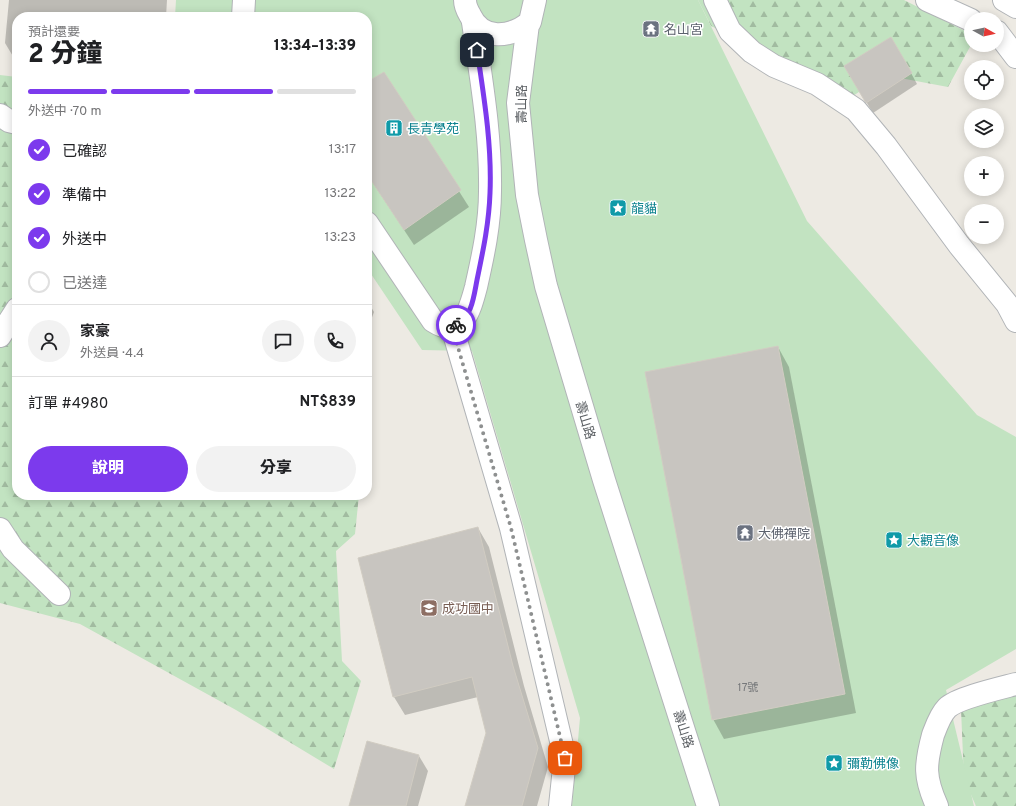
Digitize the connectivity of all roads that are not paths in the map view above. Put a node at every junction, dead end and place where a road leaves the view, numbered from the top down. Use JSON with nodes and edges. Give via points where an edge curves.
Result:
{"nodes":[{"id":1,"x":244,"y":0,"type":"edge"},
{"id":2,"x":465,"y":0,"type":"edge"},
{"id":3,"x":535,"y":0,"type":"edge"},
{"id":4,"x":715,"y":0,"type":"edge"},
{"id":5,"x":927,"y":0,"type":"edge"},
{"id":6,"x":1004,"y":0,"type":"edge"},
{"id":7,"x":1016,"y":6,"type":"edge"},
{"id":8,"x":243,"y":12,"type":"edge"},
{"id":9,"x":964,"y":17,"type":"edge"},
{"id":10,"x":473,"y":22,"type":"junction"},
{"id":11,"x":528,"y":24,"type":"junction"},
{"id":12,"x":1004,"y":41,"type":"edge"},
{"id":13,"x":1016,"y":57,"type":"edge"},
{"id":14,"x":0,"y":115,"type":"edge"},
{"id":15,"x":12,"y":122,"type":"edge"},
{"id":16,"x":372,"y":230,"type":"edge"},
{"id":17,"x":12,"y":317,"type":"edge"},
{"id":18,"x":1016,"y":321,"type":"edge"},
{"id":19,"x":452,"y":327,"type":"junction"},
{"id":20,"x":0,"y":336,"type":"edge"},
{"id":21,"x":0,"y":529,"type":"edge"},
{"id":22,"x":59,"y":594,"type":"dead end"},
{"id":23,"x":1016,"y":684,"type":"edge"},
{"id":24,"x":560,"y":806,"type":"edge"},
{"id":25,"x":708,"y":806,"type":"edge"},
{"id":26,"x":937,"y":806,"type":"edge"}],
"edges":[{"from":1,"to":8,"type":"street"},
{"from":2,"to":10,"type":"street"},
{"from":3,"to":11,"type":"street","name":"壽山路","via":[[532,18]]},
{"from":4,"to":18,"type":"street","via":[[730,31],[752,52],[774,66],[817,84],[856,110],[1007,304]]},
{"from":5,"to":9,"type":"street"},
{"from":6,"to":7,"type":"street"},
{"from":10,"to":11,"type":"street","via":[[490,33],[502,35],[515,32]]},
{"from":10,"to":19,"type":"street","via":[[487,119],[490,192],[487,236],[472,303],[467,315],[459,324]]},
{"from":11,"to":25,"type":"street","name":"壽山路","via":[[518,103],[527,195],[546,286],[604,480]]},
{"from":12,"to":13,"type":"street"},
{"from":14,"to":15,"type":"street"},
{"from":16,"to":19,"type":"street","via":[[433,321]]},
{"from":17,"to":20,"type":"street"},
{"from":19,"to":24,"type":"street","via":[[511,528],[565,758]]},
{"from":21,"to":22,"type":"street","via":[[13,550]]},
{"from":23,"to":26,"type":"street","via":[[963,699],[947,708],[936,726],[927,757],[926,772]]}]}
